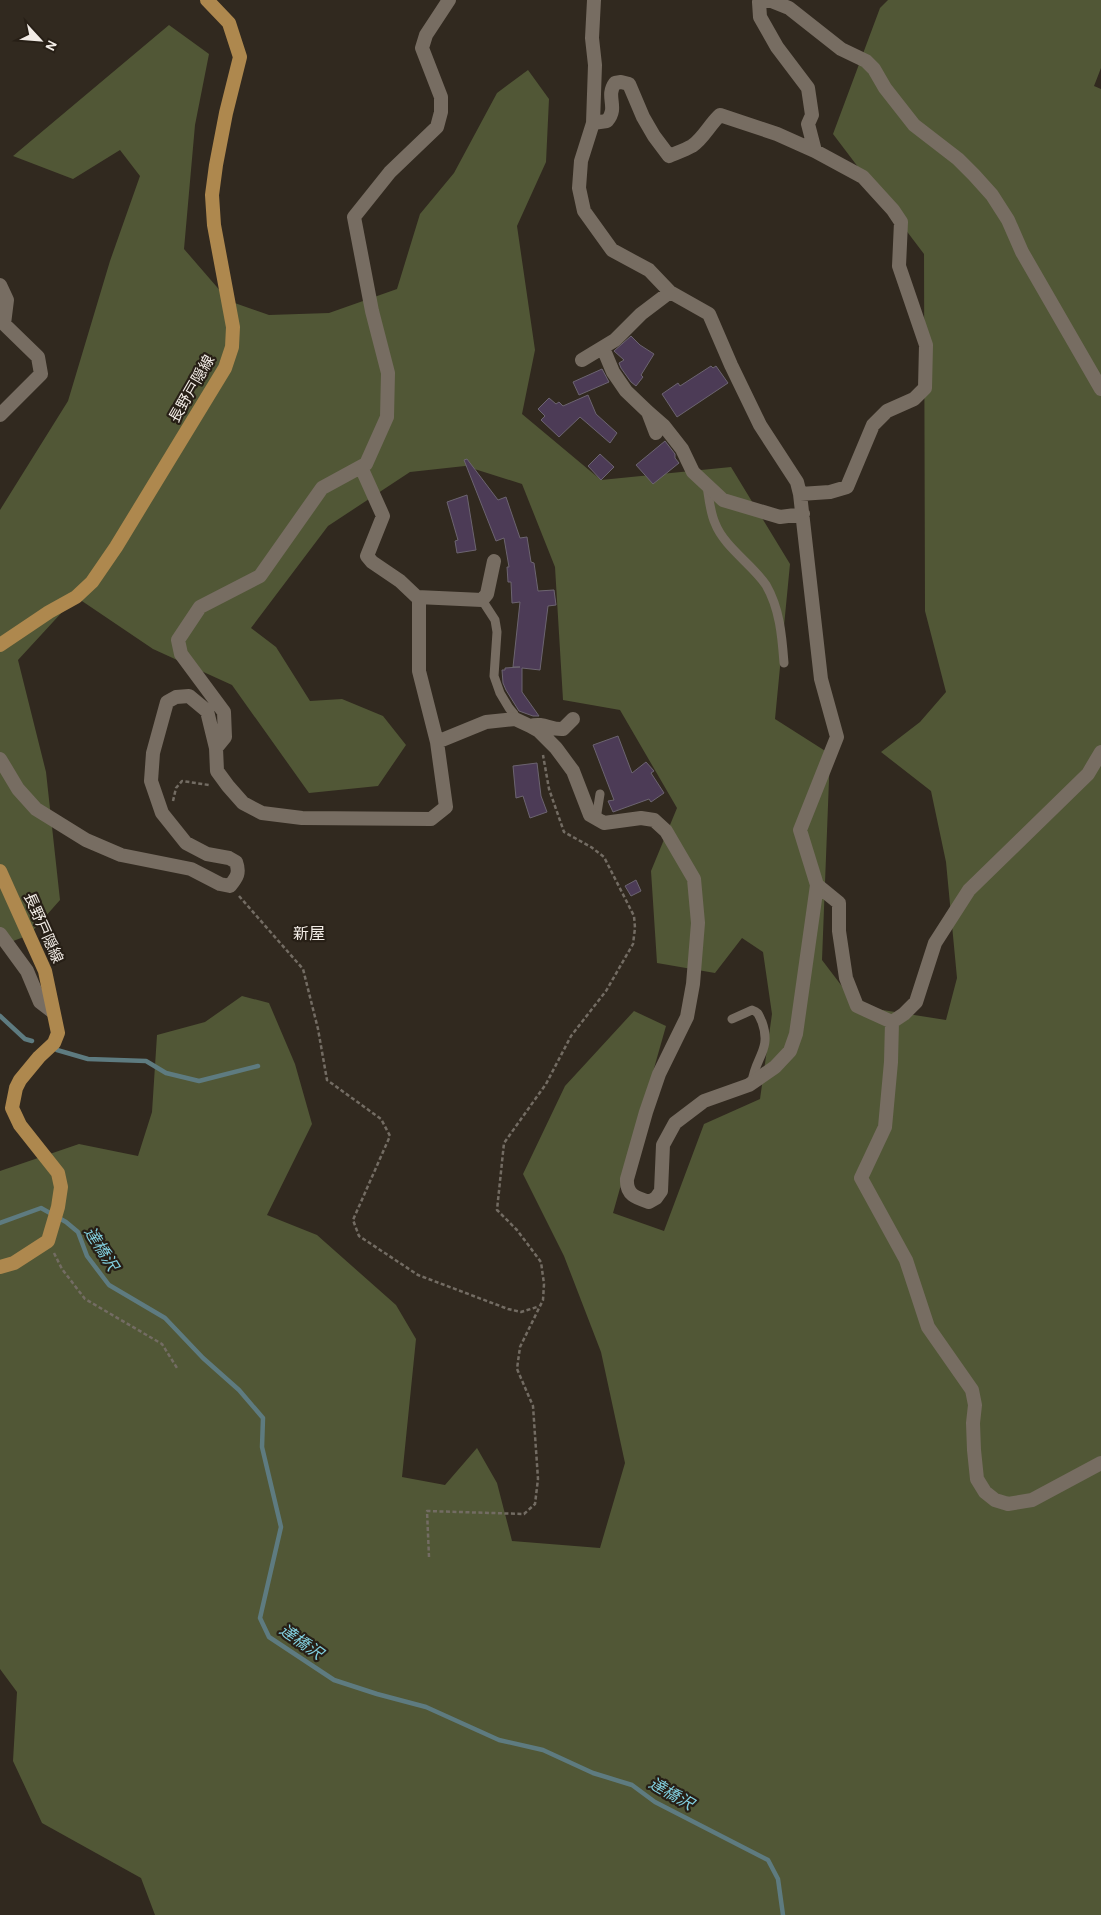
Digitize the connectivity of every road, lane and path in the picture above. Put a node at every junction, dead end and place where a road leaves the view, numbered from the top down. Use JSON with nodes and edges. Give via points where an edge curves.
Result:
{"nodes":[{"id":1,"x":207,"y":0,"type":"edge"},
{"id":2,"x":449,"y":0,"type":"edge"},
{"id":3,"x":594,"y":0,"type":"edge"},
{"id":4,"x":593,"y":122,"type":"junction"},
{"id":5,"x":816,"y":151,"type":"junction"},
{"id":6,"x":0,"y":285,"type":"edge"},
{"id":7,"x":670,"y":292,"type":"junction"},
{"id":8,"x":603,"y":348,"type":"junction"},
{"id":9,"x":582,"y":360,"type":"dead end"},
{"id":10,"x":1101,"y":389,"type":"edge"},
{"id":11,"x":648,"y":412,"type":"junction"},
{"id":12,"x":0,"y":415,"type":"edge"},
{"id":13,"x":656,"y":433,"type":"dead end"},
{"id":14,"x":361,"y":467,"type":"junction"},
{"id":15,"x":707,"y":484,"type":"junction"},
{"id":16,"x":800,"y":494,"type":"junction"},
{"id":17,"x":803,"y":514,"type":"junction"},
{"id":18,"x":494,"y":561,"type":"dead end"},
{"id":19,"x":417,"y":597,"type":"junction"},
{"id":20,"x":482,"y":600,"type":"junction"},
{"id":21,"x":0,"y":645,"type":"edge"},
{"id":22,"x":784,"y":663,"type":"dead end"},
{"id":23,"x":573,"y":719,"type":"dead end"},
{"id":24,"x":515,"y":720,"type":"junction"},
{"id":25,"x":534,"y":729,"type":"junction"},
{"id":26,"x":436,"y":742,"type":"junction"},
{"id":27,"x":216,"y":748,"type":"junction"},
{"id":28,"x":1101,"y":752,"type":"edge"},
{"id":29,"x":0,"y":759,"type":"edge"},
{"id":30,"x":228,"y":786,"type":"junction"},
{"id":31,"x":600,"y":794,"type":"dead end"},
{"id":32,"x":165,"y":816,"type":"junction"},
{"id":33,"x":596,"y":819,"type":"junction"},
{"id":34,"x":0,"y":871,"type":"edge"},
{"id":35,"x":230,"y":886,"type":"junction"},
{"id":36,"x":817,"y":886,"type":"junction"},
{"id":37,"x":0,"y":934,"type":"edge"},
{"id":38,"x":53,"y":1012,"type":"junction"},
{"id":39,"x":732,"y":1019,"type":"dead end"},
{"id":40,"x":892,"y":1022,"type":"junction"},
{"id":41,"x":752,"y":1082,"type":"junction"},
{"id":42,"x":48,"y":1240,"type":"junction"},
{"id":43,"x":0,"y":1267,"type":"edge"},
{"id":44,"x":543,"y":1300,"type":"junction"},
{"id":45,"x":177,"y":1368,"type":"dead end"},
{"id":46,"x":1101,"y":1463,"type":"edge"},
{"id":47,"x":429,"y":1557,"type":"dead end"}],
"edges":[{"from":1,"to":21,"type":"main road","name":"長野戸隠線","via":[[229,23],[240,57],[226,113],[212,195],[214,226],[233,327],[232,347],[225,368],[92,582],[76,597]]},
{"from":2,"to":14,"type":"street","via":[[426,35],[422,48],[441,97],[437,128],[390,172],[354,217],[388,373],[387,417],[366,464]]},
{"from":3,"to":4,"type":"street"},
{"from":4,"to":5,"type":"street","via":[[607,121],[612,116],[611,89],[615,83],[621,82],[629,84],[643,116],[669,156],[692,146],[720,115]]},
{"from":4,"to":7,"type":"street","via":[[581,161],[579,188],[584,211],[612,250],[649,270]]},
{"from":5,"to":10,"type":"street","via":[[808,124],[812,115],[808,88],[760,18],[759,2],[769,0],[788,8],[841,49],[866,61],[914,124],[958,159],[992,195]]},
{"from":5,"to":16,"type":"street","via":[[863,178],[900,222],[899,266],[926,344],[925,388],[914,399],[887,411],[873,425],[847,487]]},
{"from":6,"to":12,"type":"street","via":[[7,300],[4,324],[38,357],[41,374]]},
{"from":7,"to":8,"type":"street"},
{"from":7,"to":16,"type":"street","via":[[709,314],[760,425],[797,482]]},
{"from":8,"to":9,"type":"street"},
{"from":8,"to":11,"type":"street","via":[[613,372],[626,391]]},
{"from":11,"to":13,"type":"street"},
{"from":11,"to":15,"type":"street","via":[[664,426],[682,449],[693,472]]},
{"from":14,"to":19,"type":"street","via":[[382,516],[367,556]]},
{"from":14,"to":27,"type":"street","via":[[322,488],[260,576],[200,607],[178,640],[181,654],[224,712],[225,738]]},
{"from":15,"to":17,"type":"street","via":[[723,500],[780,517]]},
{"from":15,"to":22,"type":"lane","via":[[715,524],[766,585],[782,631]]},
{"from":16,"to":17,"type":"street"},
{"from":17,"to":36,"type":"street","via":[[821,679],[836,737],[800,830]]},
{"from":18,"to":20,"type":"street","via":[[487,594]]},
{"from":19,"to":20,"type":"street"},
{"from":19,"to":26,"type":"street","via":[[419,671]]},
{"from":20,"to":24,"type":"lane","via":[[495,620],[497,632],[494,676]]},
{"from":23,"to":25,"type":"street","via":[[563,729],[540,723]]},
{"from":24,"to":25,"type":"street"},
{"from":24,"to":26,"type":"street","via":[[486,722]]},
{"from":25,"to":33,"type":"street","via":[[556,748],[573,771],[590,815]]},
{"from":25,"to":44,"type":"path","via":[[548,789],[564,832],[604,857],[634,916],[635,928],[633,944],[606,990],[571,1036],[546,1084],[504,1143],[497,1210],[541,1262]]},
{"from":26,"to":30,"type":"street","via":[[446,807],[432,819],[302,818],[262,813],[243,802]]},
{"from":27,"to":30,"type":"street","via":[[217,771]]},
{"from":27,"to":32,"type":"street","via":[[207,711],[189,696],[167,702],[153,752],[151,781]]},
{"from":28,"to":40,"type":"street","via":[[1088,774],[969,890],[935,943],[916,1002]]},
{"from":29,"to":35,"type":"street","via":[[18,789],[36,809],[86,840],[121,855],[191,870]]},
{"from":30,"to":32,"type":"path","via":[[182,781],[176,788],[173,806]]},
{"from":31,"to":33,"type":"lane"},
{"from":32,"to":35,"type":"street","via":[[186,843],[207,854],[236,862],[238,876]]},
{"from":33,"to":41,"type":"street","via":[[604,823],[641,818],[654,820],[666,831],[694,879],[698,923],[693,984],[686,1018],[659,1074],[646,1112],[627,1179],[630,1194],[649,1202],[661,1191],[663,1145],[676,1123],[704,1101]]},
{"from":34,"to":38,"type":"main road","name":"長野戸隠線","via":[[45,971]]},
{"from":35,"to":44,"type":"path","via":[[303,969],[327,1080],[381,1119],[390,1136],[353,1220],[359,1236],[418,1275],[501,1306],[522,1312],[536,1308]]},
{"from":36,"to":40,"type":"street","via":[[839,903],[839,932],[846,978],[857,1006]]},
{"from":36,"to":41,"type":"street","via":[[796,1034],[790,1051],[776,1067]]},
{"from":37,"to":38,"type":"street","via":[[26,971],[40,1002]]},
{"from":38,"to":42,"type":"main road","name":"長野戸隠線","via":[[58,1033],[54,1043],[20,1080],[12,1108],[20,1125],[58,1173],[60,1194]]},
{"from":39,"to":41,"type":"lane","via":[[752,1010],[758,1013],[765,1031],[765,1045]]},
{"from":40,"to":46,"type":"street","via":[[885,1127],[861,1178],[906,1260],[928,1327],[972,1390],[977,1479],[994,1500],[1008,1504],[1032,1500]]},
{"from":42,"to":43,"type":"main road","via":[[14,1262]]},
{"from":42,"to":45,"type":"path","via":[[62,1269],[85,1299],[162,1344]]},
{"from":44,"to":47,"type":"path","via":[[520,1347],[517,1369],[533,1406],[538,1479],[535,1504],[524,1514],[427,1511]]}]}
